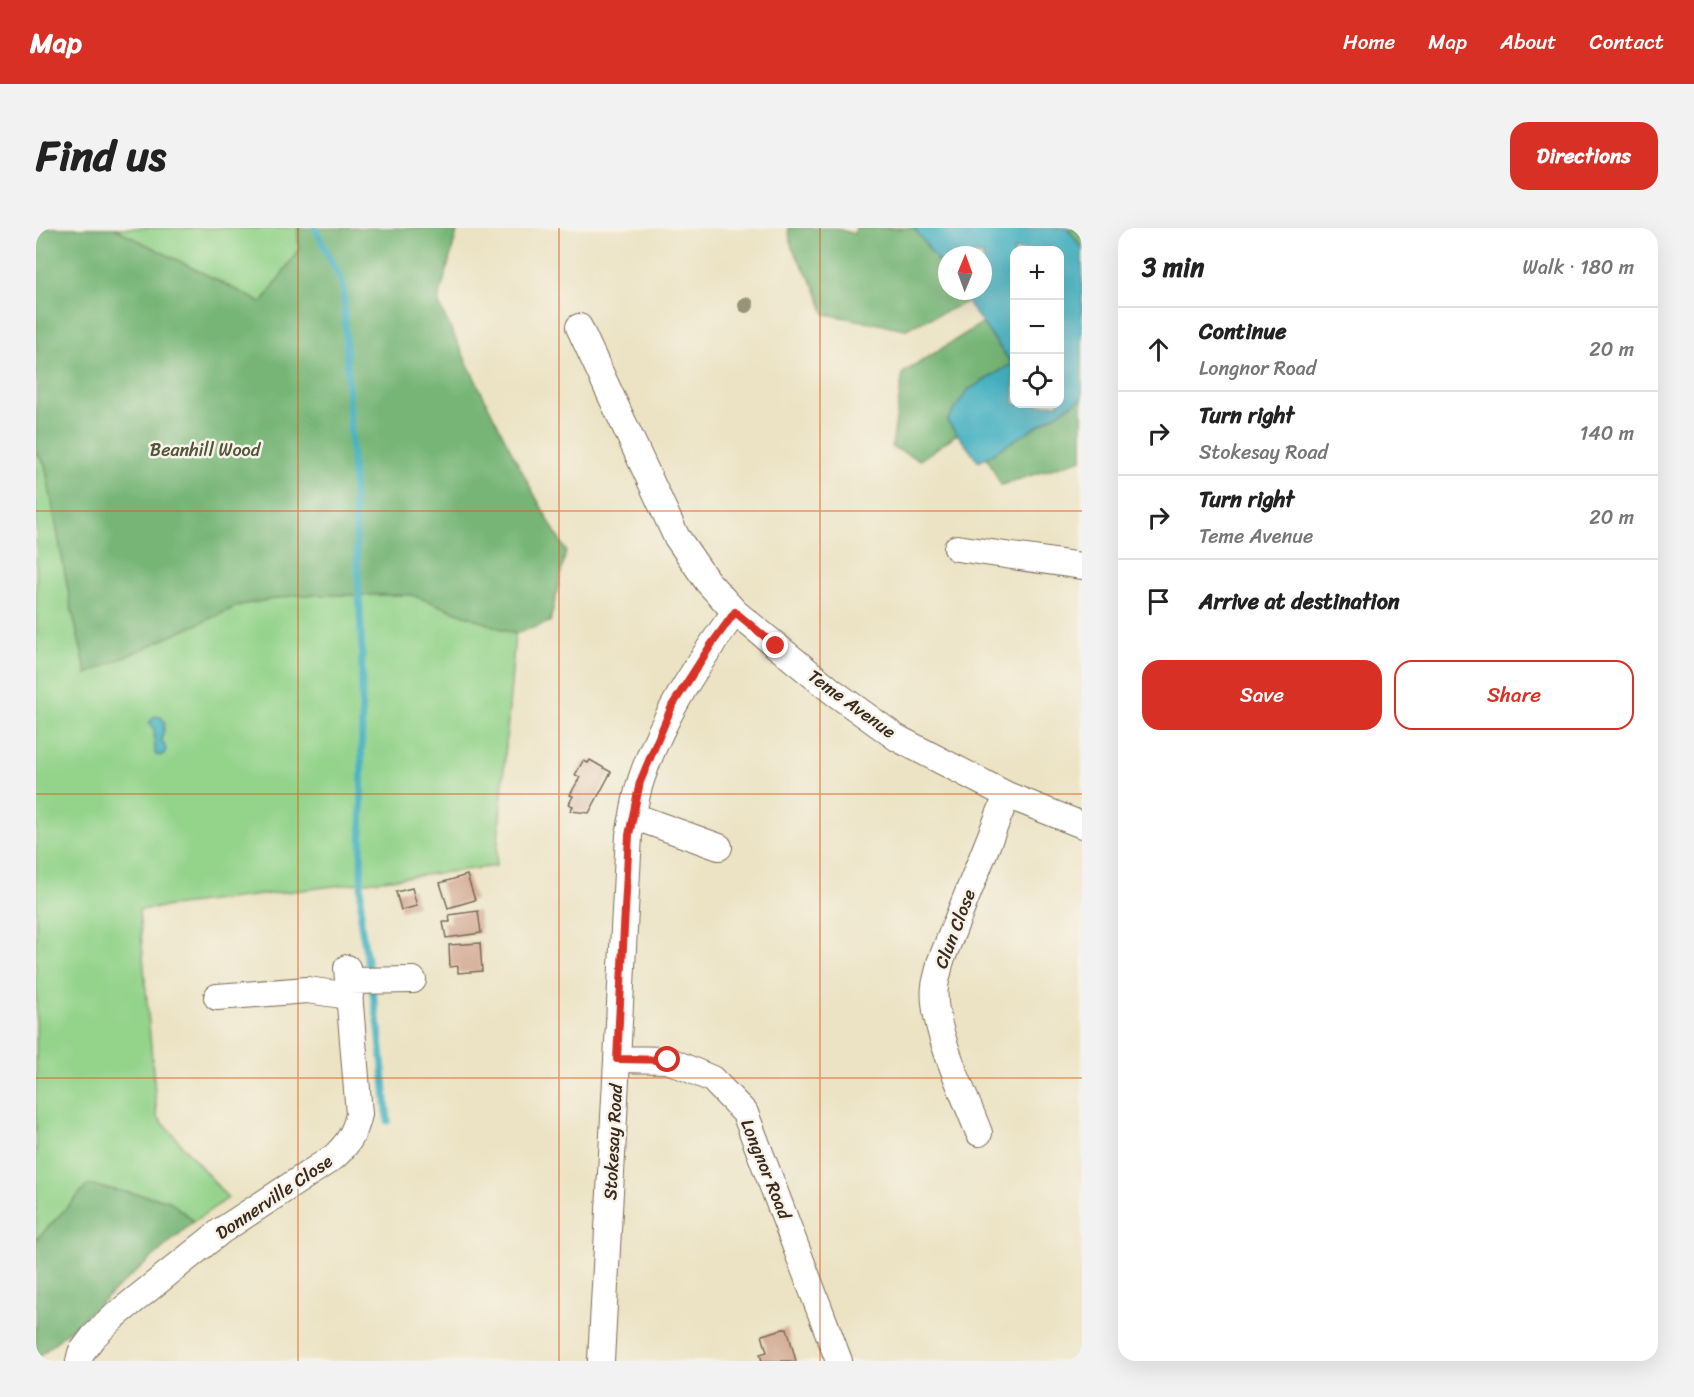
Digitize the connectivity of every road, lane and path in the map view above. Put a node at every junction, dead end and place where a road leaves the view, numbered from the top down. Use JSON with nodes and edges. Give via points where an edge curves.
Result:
{"nodes":[{"id":1,"x":579,"y":327,"type":"dead end"},
{"id":2,"x":957,"y":548,"type":"dead end"},
{"id":3,"x":1082,"y":566,"type":"edge"},
{"id":4,"x":735,"y":612,"type":"junction"},
{"id":5,"x":1007,"y":795,"type":"junction"},
{"id":6,"x":633,"y":816,"type":"junction"},
{"id":7,"x":1082,"y":825,"type":"edge"},
{"id":8,"x":720,"y":847,"type":"dead end"},
{"id":9,"x":402,"y":980,"type":"dead end"},
{"id":10,"x":350,"y":981,"type":"junction"},
{"id":11,"x":217,"y":997,"type":"dead end"},
{"id":12,"x":617,"y":1059,"type":"junction"},
{"id":13,"x":979,"y":1133,"type":"dead end"},
{"id":14,"x":79,"y":1361,"type":"edge"},
{"id":15,"x":601,"y":1361,"type":"edge"},
{"id":16,"x":839,"y":1361,"type":"edge"}],
"edges":[{"from":1,"to":4,"type":"street","name":"Teme Avenue","via":[[676,536],[706,581]]},
{"from":2,"to":3,"type":"street"},
{"from":4,"to":5,"type":"street","name":"Teme Avenue","via":[[897,738]]},
{"from":4,"to":6,"type":"street","name":"Stokesay Road","via":[[672,706],[640,782]]},
{"from":5,"to":7,"type":"street","name":"Teme Avenue"},
{"from":5,"to":13,"type":"street","name":"Clun Close","via":[[940,963],[935,987],[936,1011],[947,1051]]},
{"from":6,"to":8,"type":"street"},
{"from":6,"to":12,"type":"street","name":"Stokesay Road"},
{"from":9,"to":10,"type":"street"},
{"from":10,"to":11,"type":"street","via":[[307,990]]},
{"from":10,"to":14,"type":"street","name":"Donnerville Close","via":[[359,1114],[347,1145],[221,1231],[116,1315],[93,1337]]},
{"from":12,"to":15,"type":"street","name":"Stokesay Road"},
{"from":12,"to":16,"type":"street","name":"Longnor Road","via":[[668,1060],[712,1079],[745,1113]]}]}
